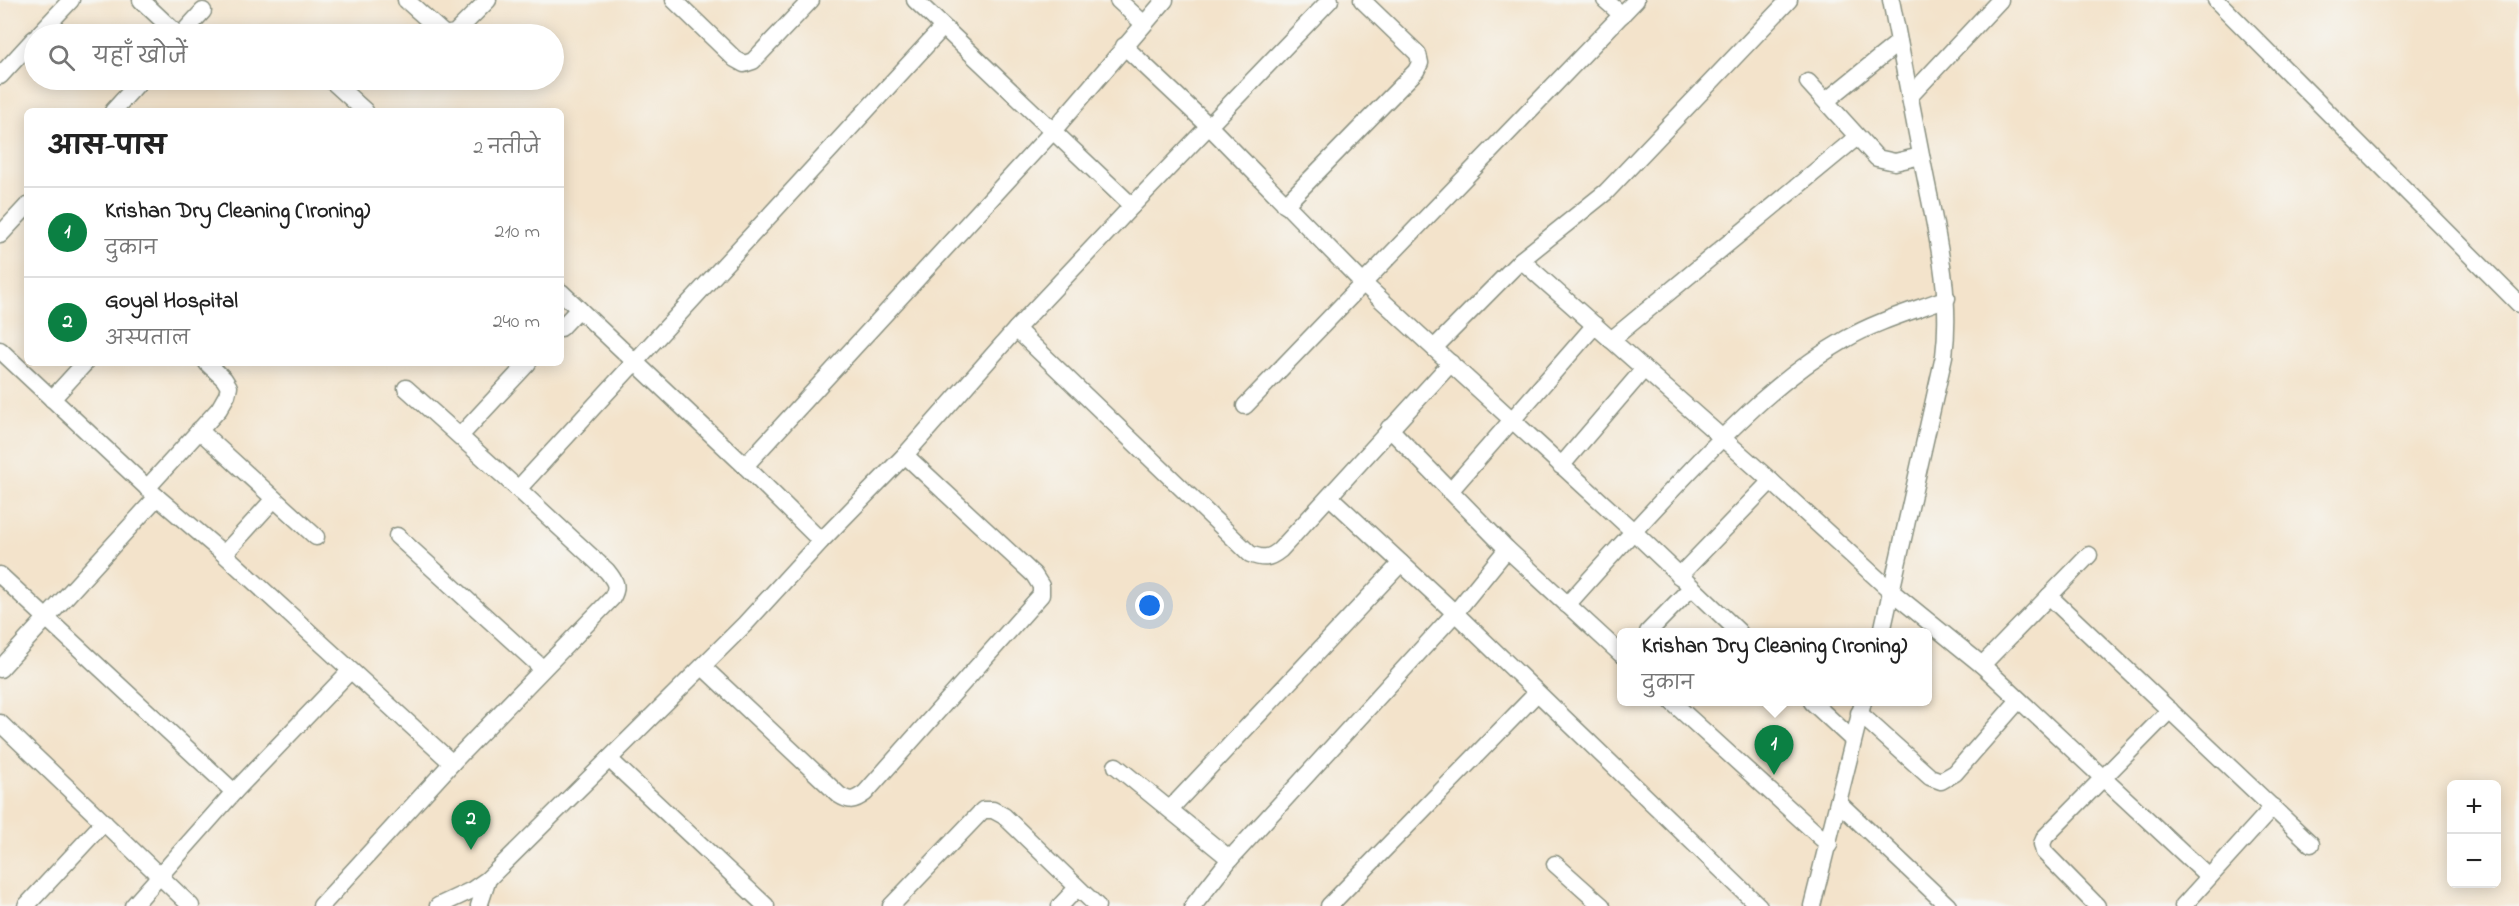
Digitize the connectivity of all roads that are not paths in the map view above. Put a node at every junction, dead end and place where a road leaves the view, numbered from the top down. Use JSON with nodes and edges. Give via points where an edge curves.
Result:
{"nodes":[{"id":1,"x":71,"y":0,"type":"edge"},
{"id":2,"x":141,"y":0,"type":"edge"},
{"id":3,"x":406,"y":0,"type":"edge"},
{"id":4,"x":488,"y":0,"type":"edge"},
{"id":5,"x":674,"y":0,"type":"edge"},
{"id":6,"x":811,"y":0,"type":"edge"},
{"id":7,"x":915,"y":0,"type":"edge"},
{"id":8,"x":1118,"y":0,"type":"edge"},
{"id":9,"x":1165,"y":0,"type":"edge"},
{"id":10,"x":1330,"y":0,"type":"edge"},
{"id":11,"x":1362,"y":0,"type":"edge"},
{"id":12,"x":1605,"y":0,"type":"edge"},
{"id":13,"x":1636,"y":0,"type":"edge"},
{"id":14,"x":1789,"y":0,"type":"edge"},
{"id":15,"x":1891,"y":0,"type":"edge"},
{"id":16,"x":2000,"y":0,"type":"edge"},
{"id":17,"x":2216,"y":0,"type":"edge"},
{"id":18,"x":203,"y":11,"type":"dead end"},
{"id":19,"x":1622,"y":15,"type":"junction"},
{"id":20,"x":48,"y":24,"type":"edge"},
{"id":21,"x":166,"y":24,"type":"edge"},
{"id":22,"x":191,"y":24,"type":"edge"},
{"id":23,"x":433,"y":24,"type":"edge"},
{"id":24,"x":464,"y":24,"type":"edge"},
{"id":25,"x":1144,"y":24,"type":"junction"},
{"id":26,"x":943,"y":27,"type":"junction"},
{"id":27,"x":1899,"y":42,"type":"junction"},
{"id":28,"x":1124,"y":46,"type":"junction"},
{"id":29,"x":24,"y":50,"type":"edge"},
{"id":30,"x":0,"y":76,"type":"edge"},
{"id":31,"x":1808,"y":82,"type":"dead end"},
{"id":32,"x":132,"y":90,"type":"edge"},
{"id":33,"x":342,"y":90,"type":"edge"},
{"id":34,"x":1910,"y":96,"type":"junction"},
{"id":35,"x":1826,"y":101,"type":"junction"},
{"id":36,"x":116,"y":108,"type":"edge"},
{"id":37,"x":362,"y":108,"type":"edge"},
{"id":38,"x":1209,"y":126,"type":"junction"},
{"id":39,"x":1052,"y":132,"type":"junction"},
{"id":40,"x":1857,"y":137,"type":"junction"},
{"id":41,"x":1921,"y":156,"type":"junction"},
{"id":42,"x":1285,"y":205,"type":"junction"},
{"id":43,"x":1132,"y":206,"type":"junction"},
{"id":44,"x":24,"y":209,"type":"edge"},
{"id":45,"x":0,"y":235,"type":"edge"},
{"id":46,"x":1521,"y":260,"type":"junction"},
{"id":47,"x":1364,"y":284,"type":"junction"},
{"id":48,"x":564,"y":295,"type":"edge"},
{"id":49,"x":1947,"y":298,"type":"junction"},
{"id":50,"x":2519,"y":304,"type":"edge"},
{"id":51,"x":579,"y":309,"type":"junction"},
{"id":52,"x":564,"y":325,"type":"edge"},
{"id":53,"x":1595,"y":325,"type":"junction"},
{"id":54,"x":1016,"y":329,"type":"junction"},
{"id":55,"x":1611,"y":340,"type":"junction"},
{"id":56,"x":1434,"y":348,"type":"junction"},
{"id":57,"x":0,"y":350,"type":"edge"},
{"id":58,"x":634,"y":363,"type":"junction"},
{"id":59,"x":1451,"y":363,"type":"junction"},
{"id":60,"x":82,"y":366,"type":"edge"},
{"id":61,"x":210,"y":366,"type":"edge"},
{"id":62,"x":525,"y":366,"type":"edge"},
{"id":63,"x":1644,"y":369,"type":"junction"},
{"id":64,"x":406,"y":388,"type":"dead end"},
{"id":65,"x":52,"y":399,"type":"junction"},
{"id":66,"x":1245,"y":406,"type":"dead end"},
{"id":67,"x":1510,"y":420,"type":"junction"},
{"id":68,"x":1389,"y":428,"type":"junction"},
{"id":69,"x":199,"y":430,"type":"junction"},
{"id":70,"x":460,"y":436,"type":"junction"},
{"id":71,"x":1722,"y":438,"type":"junction"},
{"id":72,"x":905,"y":455,"type":"junction"},
{"id":73,"x":745,"y":466,"type":"junction"},
{"id":74,"x":1561,"y":466,"type":"junction"},
{"id":75,"x":1771,"y":481,"type":"junction"},
{"id":76,"x":518,"y":489,"type":"junction"},
{"id":77,"x":1450,"y":491,"type":"junction"},
{"id":78,"x":152,"y":493,"type":"junction"},
{"id":79,"x":1330,"y":497,"type":"junction"},
{"id":80,"x":274,"y":499,"type":"junction"},
{"id":81,"x":1633,"y":531,"type":"junction"},
{"id":82,"x":397,"y":536,"type":"dead end"},
{"id":83,"x":316,"y":537,"type":"dead end"},
{"id":84,"x":821,"y":541,"type":"junction"},
{"id":85,"x":1507,"y":549,"type":"junction"},
{"id":86,"x":224,"y":554,"type":"junction"},
{"id":87,"x":2089,"y":555,"type":"dead end"},
{"id":88,"x":1401,"y":563,"type":"junction"},
{"id":89,"x":0,"y":575,"type":"edge"},
{"id":90,"x":1679,"y":576,"type":"junction"},
{"id":91,"x":1691,"y":588,"type":"junction"},
{"id":92,"x":1892,"y":592,"type":"junction"},
{"id":93,"x":2049,"y":596,"type":"junction"},
{"id":94,"x":1567,"y":605,"type":"junction"},
{"id":95,"x":1455,"y":613,"type":"junction"},
{"id":96,"x":46,"y":618,"type":"junction"},
{"id":97,"x":1653,"y":628,"type":"edge"},
{"id":98,"x":1734,"y":628,"type":"edge"},
{"id":99,"x":1883,"y":628,"type":"edge"},
{"id":100,"x":1617,"y":650,"type":"edge"},
{"id":101,"x":1982,"y":664,"type":"junction"},
{"id":102,"x":703,"y":667,"type":"junction"},
{"id":103,"x":542,"y":668,"type":"junction"},
{"id":104,"x":0,"y":669,"type":"edge"},
{"id":105,"x":350,"y":671,"type":"junction"},
{"id":106,"x":1536,"y":694,"type":"junction"},
{"id":107,"x":2019,"y":700,"type":"junction"},
{"id":108,"x":1676,"y":706,"type":"edge"},
{"id":109,"x":1816,"y":706,"type":"edge"},
{"id":110,"x":1861,"y":707,"type":"edge"},
{"id":111,"x":2170,"y":710,"type":"junction"},
{"id":112,"x":0,"y":723,"type":"edge"},
{"id":113,"x":1853,"y":740,"type":"junction"},
{"id":114,"x":609,"y":759,"type":"junction"},
{"id":115,"x":452,"y":763,"type":"junction"},
{"id":116,"x":1116,"y":766,"type":"dead end"},
{"id":117,"x":2103,"y":780,"type":"junction"},
{"id":118,"x":234,"y":792,"type":"junction"},
{"id":119,"x":1839,"y":803,"type":"junction"},
{"id":120,"x":2273,"y":807,"type":"junction"},
{"id":121,"x":1170,"y":809,"type":"junction"},
{"id":122,"x":104,"y":822,"type":"junction"},
{"id":123,"x":2311,"y":844,"type":"dead end"},
{"id":124,"x":1829,"y":845,"type":"junction"},
{"id":125,"x":1230,"y":859,"type":"junction"},
{"id":126,"x":1555,"y":864,"type":"dead end"},
{"id":127,"x":160,"y":877,"type":"junction"},
{"id":128,"x":2209,"y":878,"type":"junction"},
{"id":129,"x":488,"y":879,"type":"junction"},
{"id":130,"x":1077,"y":888,"type":"junction"},
{"id":131,"x":26,"y":906,"type":"edge"},
{"id":132,"x":133,"y":906,"type":"edge"},
{"id":133,"x":191,"y":906,"type":"edge"},
{"id":134,"x":321,"y":906,"type":"edge"},
{"id":135,"x":438,"y":906,"type":"edge"},
{"id":136,"x":479,"y":906,"type":"edge"},
{"id":137,"x":766,"y":906,"type":"edge"},
{"id":138,"x":891,"y":906,"type":"edge"},
{"id":139,"x":1060,"y":906,"type":"edge"},
{"id":140,"x":1097,"y":906,"type":"edge"},
{"id":141,"x":1193,"y":906,"type":"edge"},
{"id":142,"x":1329,"y":906,"type":"edge"},
{"id":143,"x":1602,"y":906,"type":"edge"},
{"id":144,"x":1759,"y":906,"type":"edge"},
{"id":145,"x":1812,"y":906,"type":"edge"},
{"id":146,"x":1948,"y":906,"type":"edge"},
{"id":147,"x":2097,"y":906,"type":"edge"},
{"id":148,"x":2183,"y":906,"type":"edge"}],
"edges":[{"from":1,"to":20,"type":"street"},
{"from":2,"to":21,"type":"street"},
{"from":3,"to":23,"type":"street"},
{"from":4,"to":24,"type":"street"},
{"from":5,"to":6,"type":"street","via":[[744,64],[753,62]]},
{"from":7,"to":26,"type":"street"},
{"from":8,"to":25,"type":"street"},
{"from":9,"to":25,"type":"street"},
{"from":10,"to":38,"type":"street"},
{"from":11,"to":42,"type":"street","via":[[1418,54],[1420,63]]},
{"from":12,"to":19,"type":"street"},
{"from":13,"to":19,"type":"street"},
{"from":14,"to":46,"type":"street","via":[[1606,192]]},
{"from":15,"to":27,"type":"street"},
{"from":16,"to":34,"type":"street"},
{"from":17,"to":50,"type":"street"},
{"from":18,"to":22,"type":"street"},
{"from":19,"to":47,"type":"street"},
{"from":25,"to":28,"type":"street"},
{"from":26,"to":39,"type":"street"},
{"from":26,"to":58,"type":"street"},
{"from":27,"to":34,"type":"street"},
{"from":27,"to":35,"type":"street"},
{"from":28,"to":38,"type":"street"},
{"from":28,"to":39,"type":"street"},
{"from":29,"to":30,"type":"street"},
{"from":31,"to":35,"type":"street"},
{"from":32,"to":36,"type":"street"},
{"from":33,"to":37,"type":"street"},
{"from":34,"to":41,"type":"street"},
{"from":35,"to":40,"type":"street"},
{"from":38,"to":42,"type":"street"},
{"from":38,"to":43,"type":"street"},
{"from":39,"to":43,"type":"street"},
{"from":39,"to":73,"type":"street"},
{"from":40,"to":41,"type":"street","via":[[1884,161]]},
{"from":40,"to":55,"type":"street"},
{"from":41,"to":49,"type":"street"},
{"from":42,"to":47,"type":"street"},
{"from":43,"to":54,"type":"street"},
{"from":44,"to":45,"type":"street"},
{"from":46,"to":53,"type":"street"},
{"from":46,"to":56,"type":"street"},
{"from":47,"to":56,"type":"street"},
{"from":47,"to":66,"type":"street"},
{"from":48,"to":51,"type":"street"},
{"from":49,"to":71,"type":"street","via":[[1879,323],[1829,350],[1794,372]]},
{"from":49,"to":92,"type":"street","via":[[1944,356]]},
{"from":51,"to":52,"type":"street"},
{"from":51,"to":58,"type":"street"},
{"from":53,"to":55,"type":"street"},
{"from":53,"to":67,"type":"street"},
{"from":54,"to":72,"type":"street"},
{"from":54,"to":79,"type":"street","via":[[1250,554],[1271,558]]},
{"from":55,"to":63,"type":"street"},
{"from":56,"to":59,"type":"street"},
{"from":57,"to":65,"type":"street"},
{"from":58,"to":73,"type":"street"},
{"from":58,"to":76,"type":"street"},
{"from":59,"to":67,"type":"street"},
{"from":59,"to":68,"type":"street"},
{"from":60,"to":65,"type":"street"},
{"from":61,"to":69,"type":"street","via":[[229,387],[219,409]]},
{"from":62,"to":70,"type":"street"},
{"from":63,"to":71,"type":"street"},
{"from":63,"to":74,"type":"street"},
{"from":64,"to":70,"type":"street"},
{"from":65,"to":78,"type":"street"},
{"from":67,"to":74,"type":"street"},
{"from":67,"to":77,"type":"street"},
{"from":68,"to":77,"type":"street"},
{"from":68,"to":79,"type":"street"},
{"from":69,"to":78,"type":"street"},
{"from":69,"to":80,"type":"street"},
{"from":70,"to":76,"type":"street"},
{"from":71,"to":75,"type":"street"},
{"from":71,"to":81,"type":"street"},
{"from":72,"to":84,"type":"street"},
{"from":72,"to":102,"type":"street","via":[[1034,575],[1041,595],[865,794],[849,801],[839,795]]},
{"from":73,"to":84,"type":"street"},
{"from":74,"to":81,"type":"street"},
{"from":75,"to":90,"type":"street"},
{"from":75,"to":92,"type":"street"},
{"from":76,"to":103,"type":"street","via":[[616,582],[612,598]]},
{"from":77,"to":85,"type":"street"},
{"from":78,"to":86,"type":"street"},
{"from":78,"to":96,"type":"street"},
{"from":79,"to":88,"type":"street"},
{"from":80,"to":83,"type":"street"},
{"from":80,"to":86,"type":"street"},
{"from":81,"to":90,"type":"street"},
{"from":81,"to":94,"type":"street"},
{"from":82,"to":103,"type":"street"},
{"from":84,"to":102,"type":"street"},
{"from":85,"to":94,"type":"street"},
{"from":85,"to":95,"type":"street"},
{"from":86,"to":105,"type":"street"},
{"from":87,"to":93,"type":"street"},
{"from":88,"to":95,"type":"street"},
{"from":88,"to":121,"type":"street"},
{"from":89,"to":96,"type":"street"},
{"from":90,"to":91,"type":"street"},
{"from":91,"to":97,"type":"street"},
{"from":91,"to":98,"type":"street"},
{"from":92,"to":99,"type":"street"},
{"from":92,"to":101,"type":"street"},
{"from":93,"to":101,"type":"street"},
{"from":93,"to":111,"type":"street"},
{"from":94,"to":100,"type":"street"},
{"from":95,"to":106,"type":"street"},
{"from":95,"to":125,"type":"street"},
{"from":96,"to":104,"type":"street"},
{"from":96,"to":118,"type":"street"},
{"from":101,"to":107,"type":"street"},
{"from":102,"to":114,"type":"street"},
{"from":103,"to":115,"type":"street"},
{"from":105,"to":115,"type":"street"},
{"from":105,"to":118,"type":"street"},
{"from":106,"to":142,"type":"street"},
{"from":106,"to":144,"type":"street"},
{"from":107,"to":110,"type":"street","via":[[1955,773],[1941,780],[1930,777]]},
{"from":107,"to":117,"type":"street"},
{"from":108,"to":124,"type":"street"},
{"from":109,"to":113,"type":"street"},
{"from":110,"to":113,"type":"street"},
{"from":111,"to":117,"type":"street"},
{"from":111,"to":120,"type":"street"},
{"from":112,"to":122,"type":"street"},
{"from":113,"to":119,"type":"street"},
{"from":114,"to":129,"type":"street"},
{"from":114,"to":137,"type":"street"},
{"from":115,"to":134,"type":"street"},
{"from":116,"to":121,"type":"street"},
{"from":117,"to":128,"type":"street"},
{"from":117,"to":147,"type":"street","via":[[2042,844],[2044,852]]},
{"from":118,"to":127,"type":"street"},
{"from":119,"to":124,"type":"street"},
{"from":119,"to":146,"type":"street"},
{"from":120,"to":123,"type":"street"},
{"from":120,"to":128,"type":"street"},
{"from":121,"to":125,"type":"street"},
{"from":122,"to":127,"type":"street"},
{"from":122,"to":131,"type":"street"},
{"from":124,"to":145,"type":"street"},
{"from":125,"to":141,"type":"street"},
{"from":126,"to":143,"type":"street"},
{"from":127,"to":132,"type":"street"},
{"from":127,"to":133,"type":"street"},
{"from":128,"to":148,"type":"street"},
{"from":129,"to":135,"type":"street"},
{"from":129,"to":136,"type":"street"},
{"from":130,"to":138,"type":"street","via":[[1004,816],[983,810]]},
{"from":130,"to":139,"type":"street"},
{"from":130,"to":140,"type":"street"}]}
